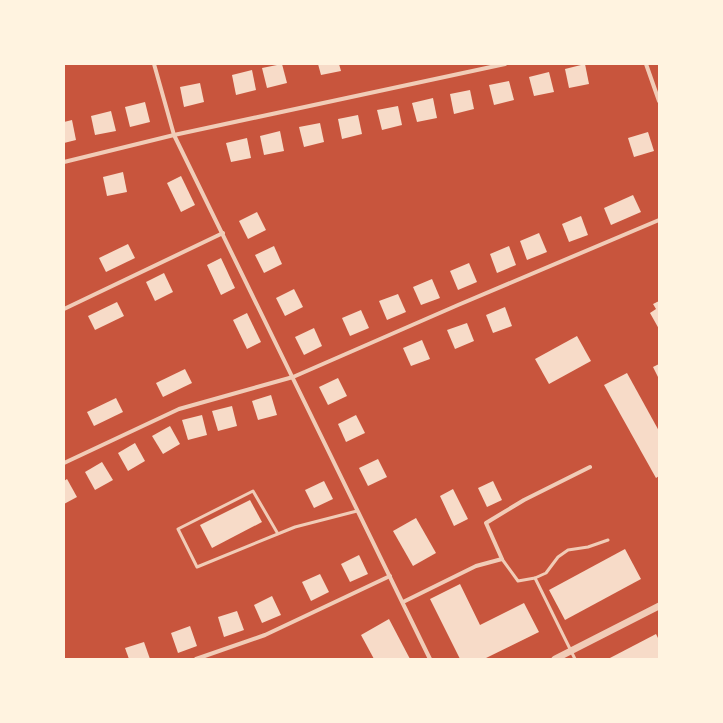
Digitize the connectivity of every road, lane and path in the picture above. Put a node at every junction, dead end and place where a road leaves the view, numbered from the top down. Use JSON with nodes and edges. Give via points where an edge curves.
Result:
{"nodes":[{"id":1,"x":154,"y":64,"type":"edge"},
{"id":2,"x":505,"y":64,"type":"edge"},
{"id":3,"x":646,"y":64,"type":"edge"},
{"id":4,"x":659,"y":101,"type":"edge"},
{"id":5,"x":174,"y":135,"type":"junction"},
{"id":6,"x":64,"y":162,"type":"edge"},
{"id":7,"x":659,"y":220,"type":"edge"},
{"id":8,"x":223,"y":233,"type":"junction"},
{"id":9,"x":64,"y":309,"type":"edge"},
{"id":10,"x":293,"y":377,"type":"junction"},
{"id":11,"x":64,"y":463,"type":"edge"},
{"id":12,"x":590,"y":467,"type":"dead end"},
{"id":13,"x":357,"y":511,"type":"junction"},
{"id":14,"x":278,"y":534,"type":"junction"},
{"id":15,"x":608,"y":540,"type":"dead end"},
{"id":16,"x":502,"y":559,"type":"junction"},
{"id":17,"x":390,"y":576,"type":"junction"},
{"id":18,"x":535,"y":578,"type":"junction"},
{"id":19,"x":403,"y":602,"type":"junction"},
{"id":20,"x":659,"y":606,"type":"edge"},
{"id":21,"x":571,"y":651,"type":"junction"},
{"id":22,"x":196,"y":659,"type":"edge"},
{"id":23,"x":430,"y":659,"type":"edge"},
{"id":24,"x":555,"y":659,"type":"edge"},
{"id":25,"x":575,"y":659,"type":"edge"}],
"edges":[{"from":1,"to":5,"type":"street"},
{"from":2,"to":5,"type":"street"},
{"from":3,"to":4,"type":"street"},
{"from":5,"to":6,"type":"street"},
{"from":5,"to":8,"type":"street"},
{"from":7,"to":10,"type":"street"},
{"from":8,"to":9,"type":"street"},
{"from":8,"to":10,"type":"street"},
{"from":10,"to":11,"type":"street","via":[[179,409]]},
{"from":10,"to":13,"type":"street"},
{"from":12,"to":16,"type":"street","via":[[524,500],[486,523]]},
{"from":13,"to":14,"type":"lane"},
{"from":13,"to":17,"type":"street"},
{"from":14,"to":14,"type":"lane","via":[[197,567],[178,529],[253,491]]},
{"from":15,"to":18,"type":"lane","via":[[568,550],[558,557],[546,574]]},
{"from":16,"to":18,"type":"lane","via":[[518,581]]},
{"from":16,"to":19,"type":"street","via":[[476,566]]},
{"from":17,"to":19,"type":"street"},
{"from":17,"to":22,"type":"street","via":[[265,635]]},
{"from":18,"to":21,"type":"lane"},
{"from":19,"to":23,"type":"street"},
{"from":20,"to":21,"type":"street"},
{"from":21,"to":24,"type":"street"},
{"from":21,"to":25,"type":"lane"}]}
